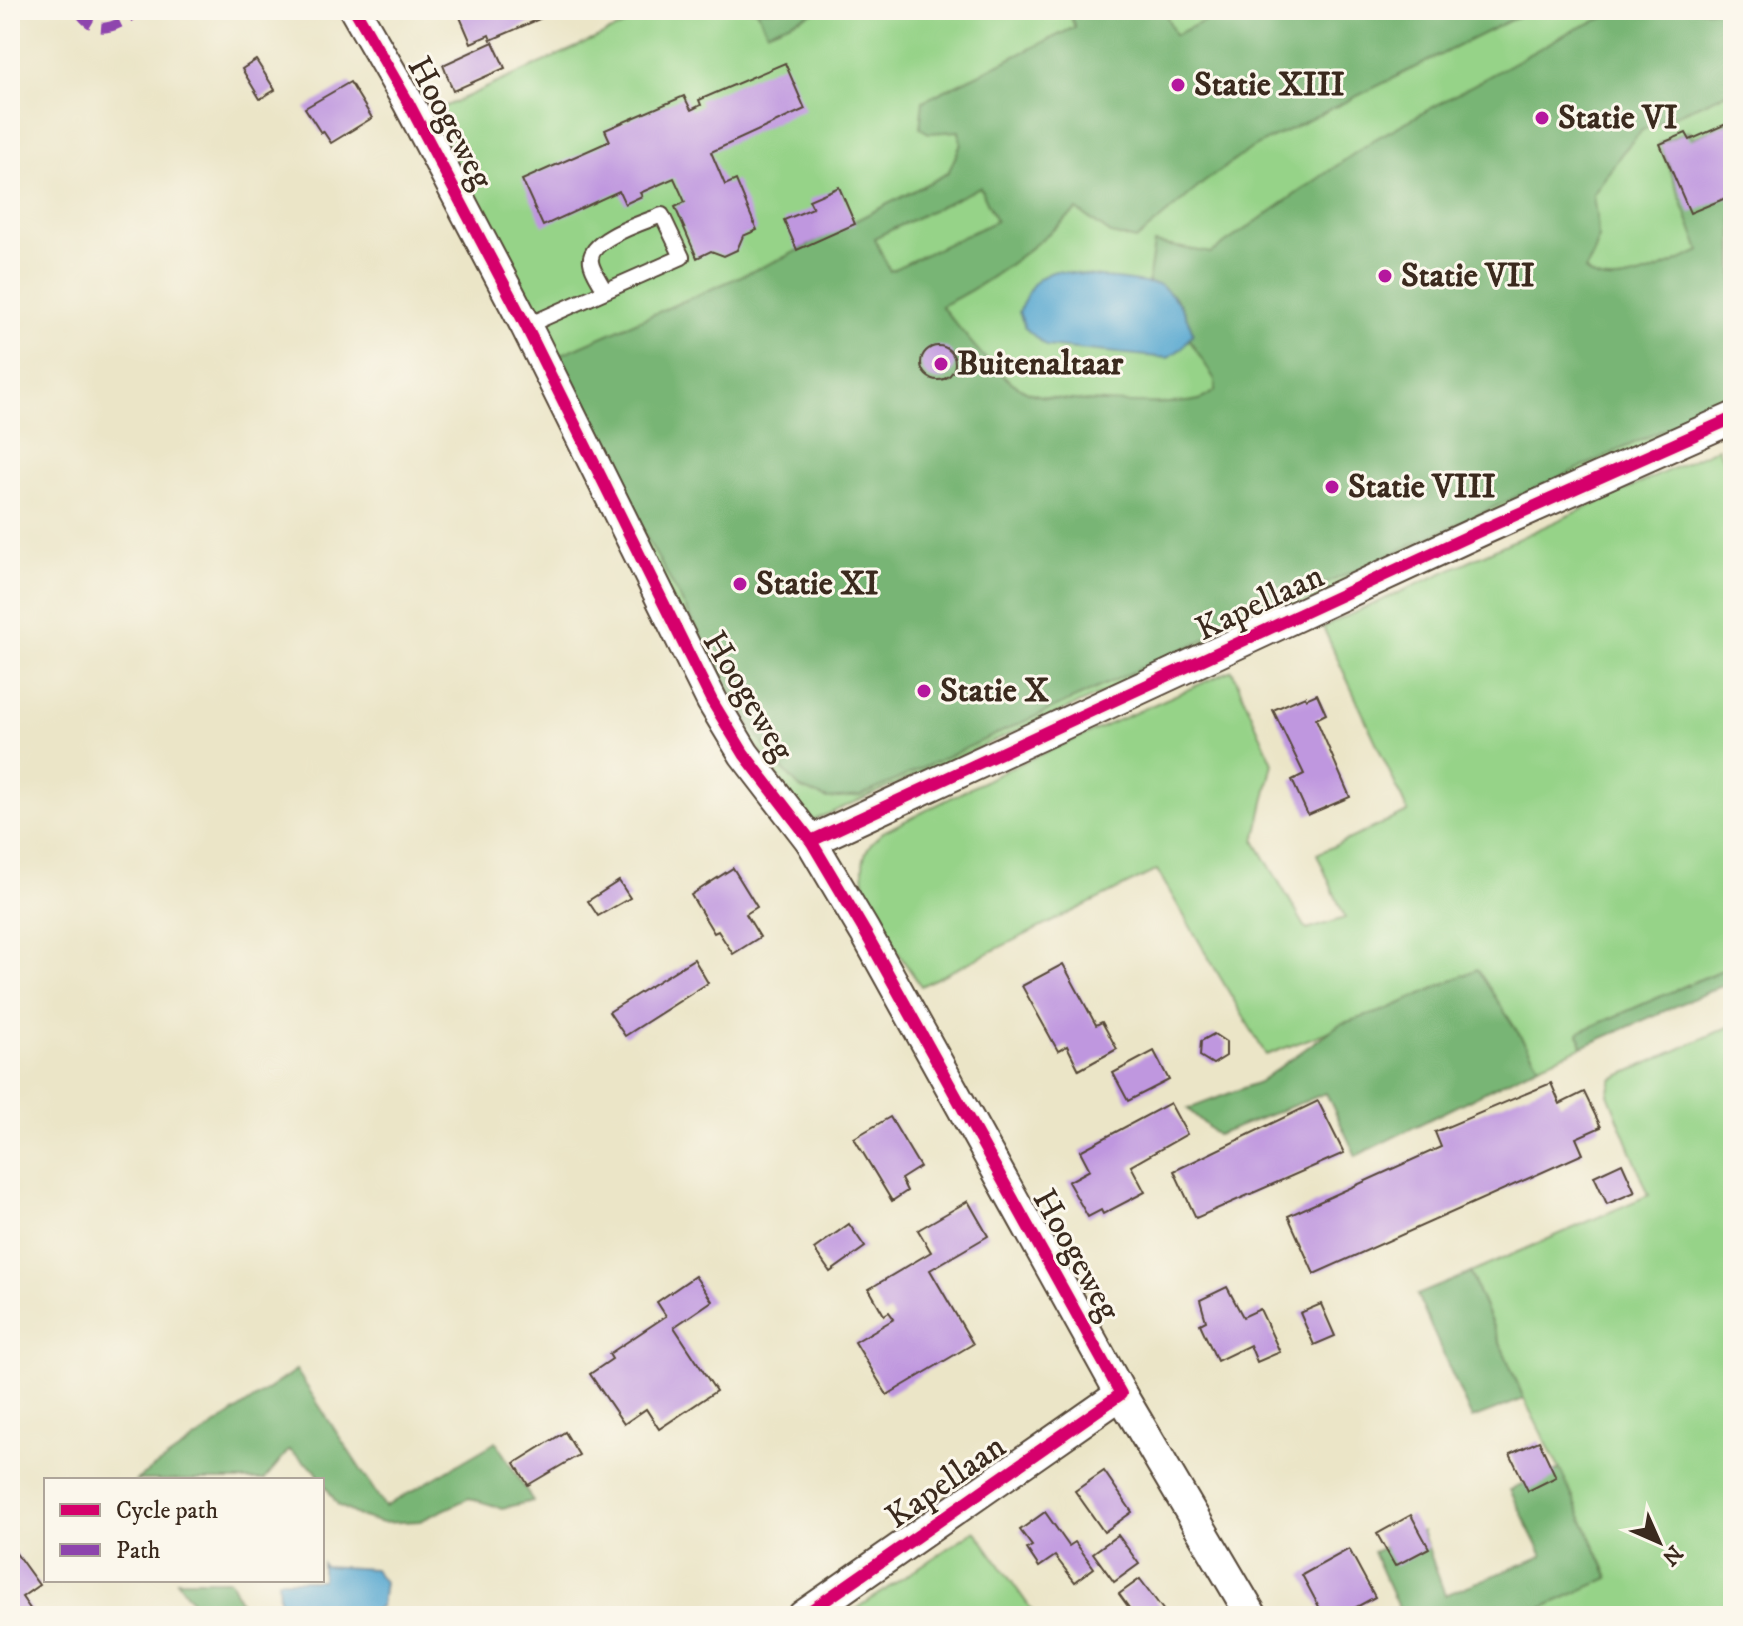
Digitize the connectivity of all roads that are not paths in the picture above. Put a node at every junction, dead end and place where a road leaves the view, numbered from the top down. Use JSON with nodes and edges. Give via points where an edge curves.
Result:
{"nodes":[{"id":1,"x":355,"y":10,"type":"edge"},
{"id":2,"x":605,"y":291,"type":"junction"},
{"id":3,"x":526,"y":326,"type":"junction"},
{"id":4,"x":1733,"y":418,"type":"edge"},
{"id":5,"x":811,"y":841,"type":"junction"},
{"id":6,"x":1121,"y":1394,"type":"junction"},
{"id":7,"x":803,"y":1616,"type":"edge"},
{"id":8,"x":1252,"y":1616,"type":"edge"}],
"edges":[{"from":1,"to":3,"type":"street","name":"Hoogeweg"},
{"from":2,"to":2,"type":"lane","via":[[682,257],[662,215],[610,237],[592,252]]},
{"from":2,"to":3,"type":"lane"},
{"from":3,"to":5,"type":"street","name":"Hoogeweg","via":[[712,701],[744,754]]},
{"from":4,"to":5,"type":"street","name":"Kapellaan"},
{"from":5,"to":6,"type":"street","name":"Hoogeweg"},
{"from":6,"to":7,"type":"street","name":"Kapellaan"},
{"from":6,"to":8,"type":"street","name":"Hoogeweg"}]}
